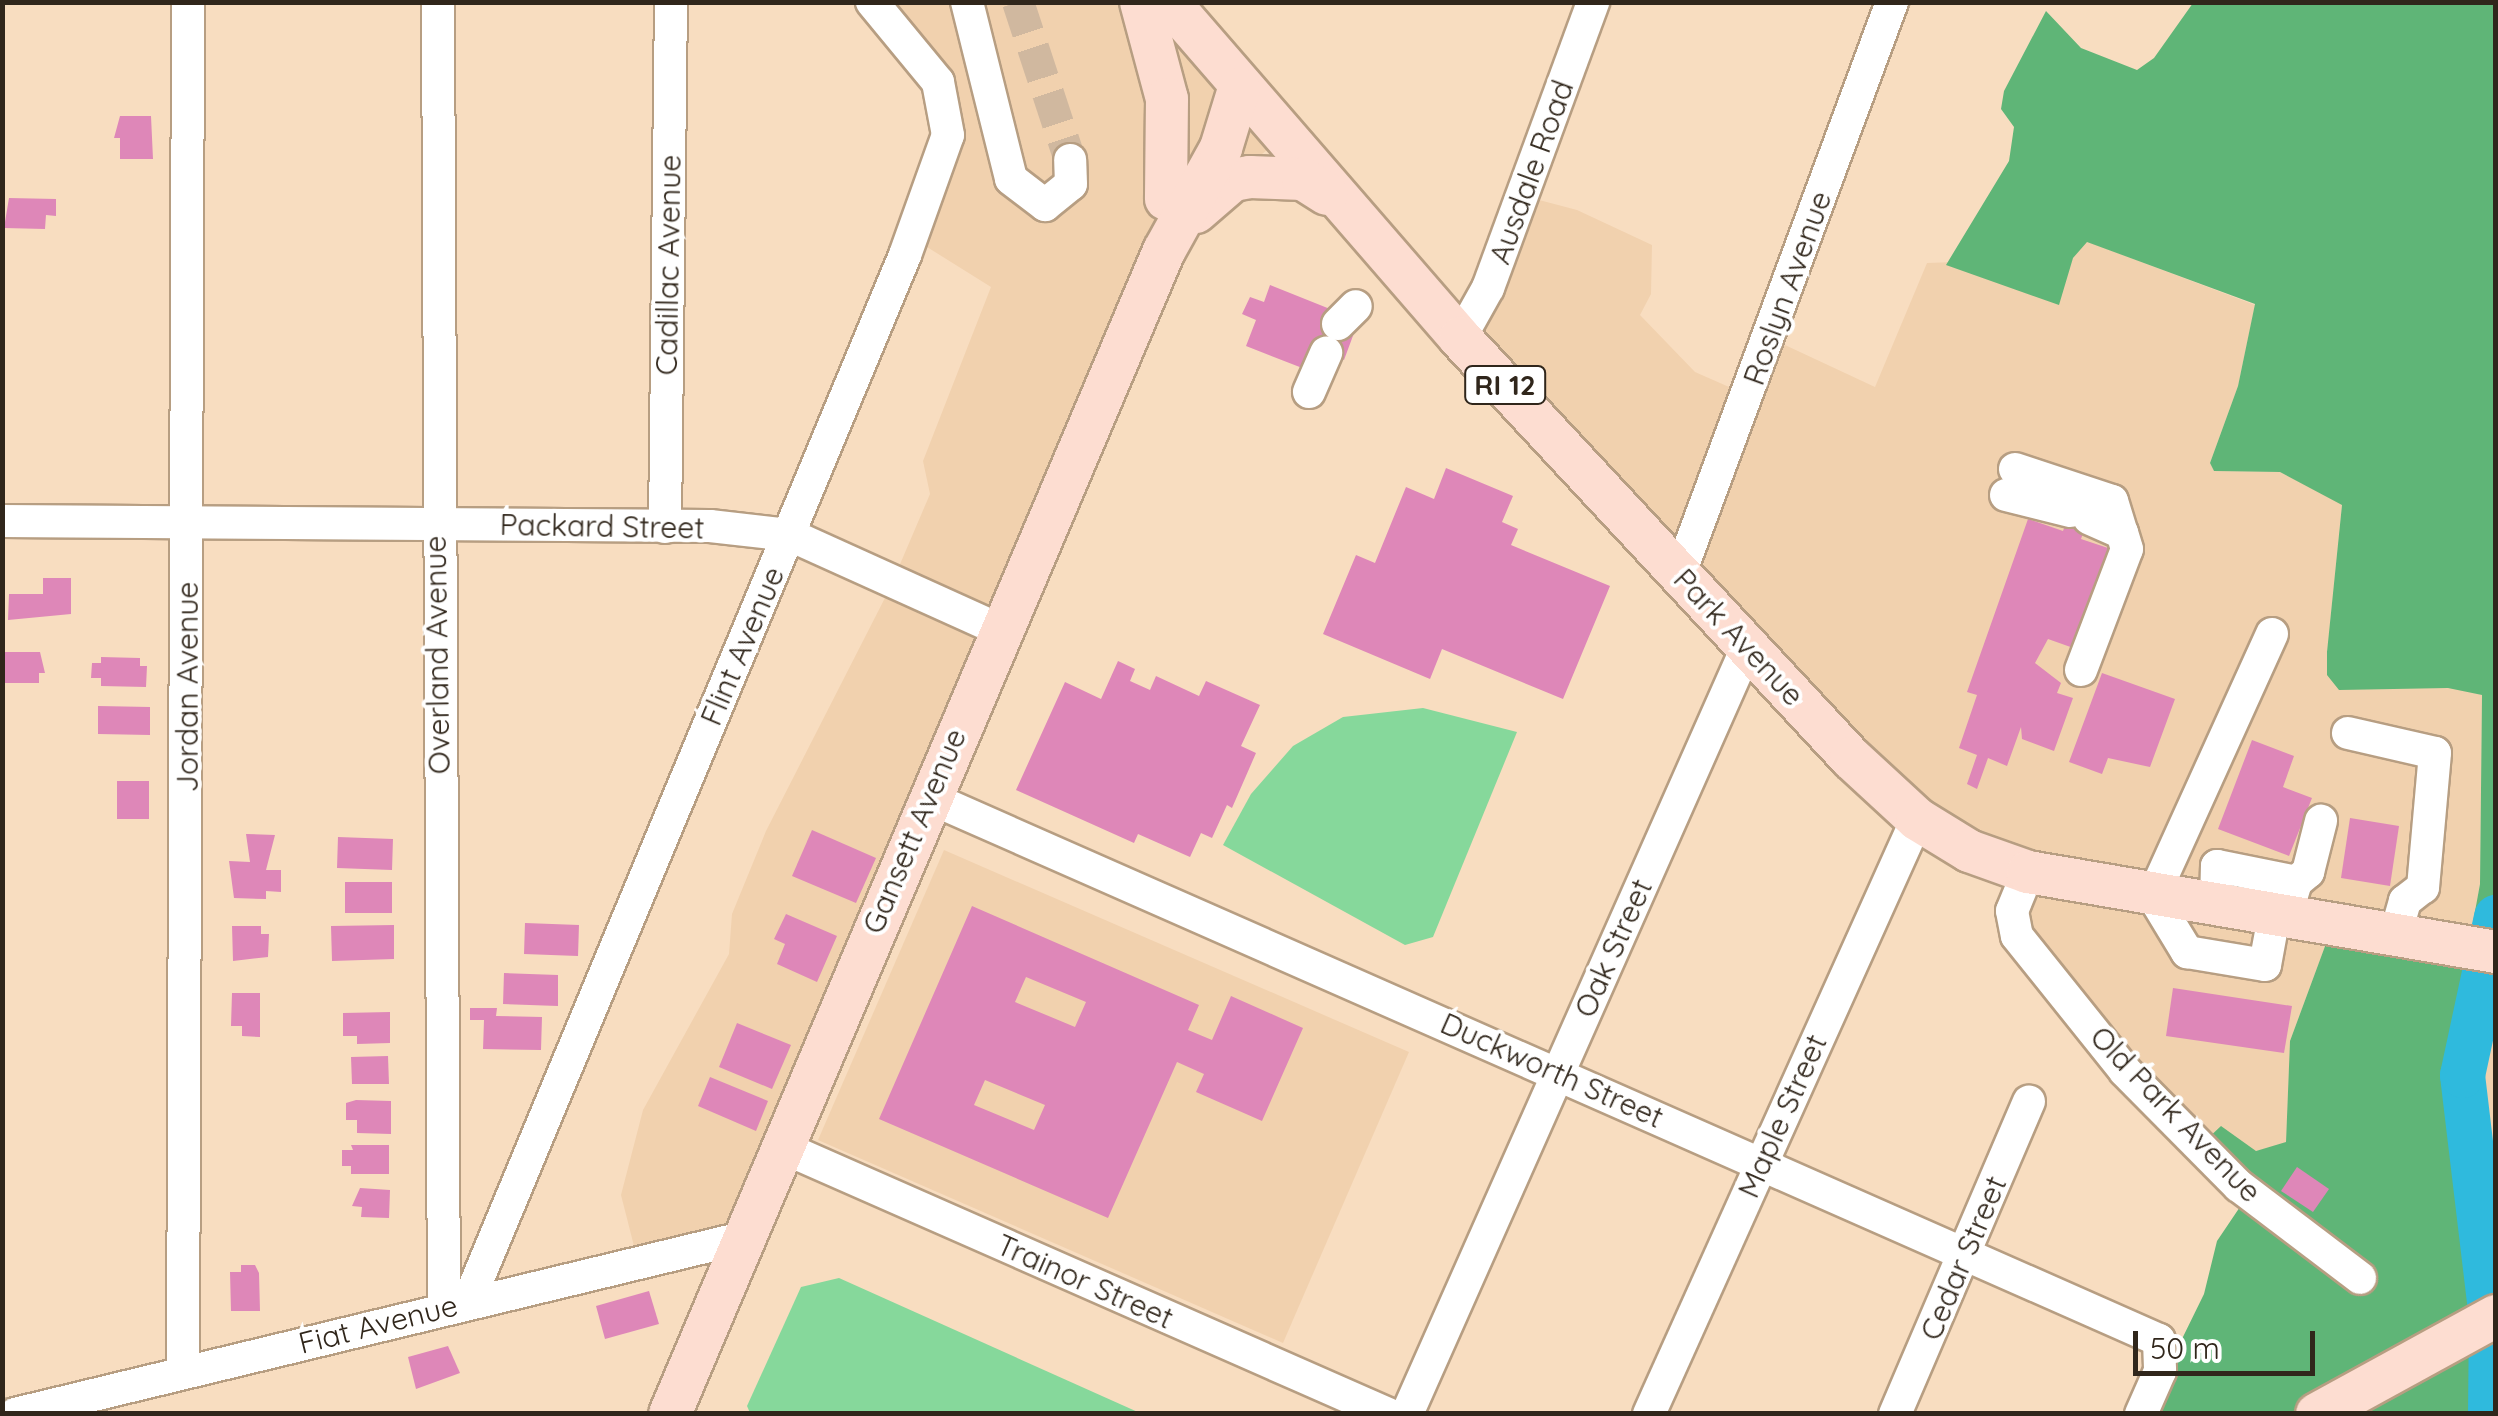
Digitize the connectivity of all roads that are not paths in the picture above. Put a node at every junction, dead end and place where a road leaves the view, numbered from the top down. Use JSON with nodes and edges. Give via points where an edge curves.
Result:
{"nodes":[{"id":1,"x":188,"y":2,"type":"edge"},
{"id":2,"x":438,"y":2,"type":"edge"},
{"id":3,"x":671,"y":2,"type":"edge"},
{"id":4,"x":872,"y":2,"type":"edge"},
{"id":5,"x":1141,"y":2,"type":"edge"},
{"id":6,"x":1170,"y":2,"type":"edge"},
{"id":7,"x":1593,"y":2,"type":"edge"},
{"id":8,"x":1892,"y":2,"type":"edge"},
{"id":9,"x":967,"y":4,"type":"edge"},
{"id":10,"x":1238,"y":90,"type":"junction"},
{"id":11,"x":1070,"y":160,"type":"tunnel mouth"},
{"id":12,"x":1337,"y":200,"type":"junction"},
{"id":13,"x":1172,"y":225,"type":"junction"},
{"id":14,"x":1340,"y":328,"type":"dead end"},
{"id":15,"x":1460,"y":338,"type":"junction"},
{"id":16,"x":1309,"y":392,"type":"dead end"},
{"id":17,"x":2,"y":521,"type":"edge"},
{"id":18,"x":188,"y":522,"type":"junction"},
{"id":19,"x":436,"y":523,"type":"junction"},
{"id":20,"x":664,"y":527,"type":"junction"},
{"id":21,"x":2122,"y":533,"type":"junction"},
{"id":22,"x":790,"y":535,"type":"junction"},
{"id":23,"x":1680,"y":573,"type":"junction"},
{"id":24,"x":1000,"y":630,"type":"junction"},
{"id":25,"x":2272,"y":634,"type":"dead end"},
{"id":26,"x":1748,"y":648,"type":"junction"},
{"id":27,"x":2081,"y":670,"type":"dead end"},
{"id":28,"x":2348,"y":732,"type":"dead end"},
{"id":29,"x":928,"y":797,"type":"junction"},
{"id":30,"x":1917,"y":819,"type":"junction"},
{"id":31,"x":2321,"y":821,"type":"dead end"},
{"id":32,"x":2177,"y":849,"type":"junction"},
{"id":33,"x":2028,"y":872,"type":"junction"},
{"id":34,"x":2217,"y":886,"type":"junction"},
{"id":35,"x":2153,"y":896,"type":"junction"},
{"id":36,"x":2285,"y":905,"type":"junction"},
{"id":37,"x":2383,"y":934,"type":"junction"},
{"id":38,"x":2496,"y":952,"type":"edge"},
{"id":39,"x":1558,"y":1072,"type":"junction"},
{"id":40,"x":2029,"y":1101,"type":"dead end"},
{"id":41,"x":782,"y":1147,"type":"junction"},
{"id":42,"x":1759,"y":1162,"type":"junction"},
{"id":43,"x":742,"y":1238,"type":"junction"},
{"id":44,"x":1966,"y":1252,"type":"junction"},
{"id":45,"x":2360,"y":1278,"type":"dead end"},
{"id":46,"x":456,"y":1304,"type":"junction"},
{"id":47,"x":2496,"y":1316,"type":"edge"},
{"id":48,"x":183,"y":1372,"type":"junction"},
{"id":49,"x":14,"y":1414,"type":"edge"},
{"id":50,"x":670,"y":1414,"type":"edge"},
{"id":51,"x":1388,"y":1414,"type":"edge"},
{"id":52,"x":1407,"y":1414,"type":"edge"},
{"id":53,"x":1649,"y":1414,"type":"edge"},
{"id":54,"x":1896,"y":1414,"type":"edge"},
{"id":55,"x":2141,"y":1414,"type":"edge"},
{"id":56,"x":2317,"y":1414,"type":"edge"}],
"edges":[{"from":1,"to":18,"type":"street","name":"Jordan Avenue"},
{"from":2,"to":19,"type":"street","name":"Overland Avenue"},
{"from":3,"to":20,"type":"street","name":"Cadillac Avenue"},
{"from":4,"to":22,"type":"street","name":"Flint Avenue","via":[[938,82],[948,135]]},
{"from":5,"to":13,"type":"main road","via":[[1167,99]]},
{"from":6,"to":10,"type":"main road","name":"Park Avenue","number":"RI 12"},
{"from":7,"to":15,"type":"street","name":"Ausdale Road","via":[[1488,288]]},
{"from":8,"to":23,"type":"street","name":"Roslyn Avenue"},
{"from":9,"to":11,"type":"street","via":[[1011,179],[1045,205],[1070,184]]},
{"from":10,"to":12,"type":"main road","name":"Park Avenue","number":"RI 12"},
{"from":10,"to":13,"type":"main road","name":"Gansett Avenue","via":[[1205,116]]},
{"from":12,"to":13,"type":"main road","via":[[1303,178],[1250,176],[1233,180]]},
{"from":12,"to":15,"type":"main road","name":"Park Avenue","number":"RI 12"},
{"from":13,"to":24,"type":"main road","name":"Gansett Avenue"},
{"from":14,"to":16,"type":"street"},
{"from":15,"to":23,"type":"main road","name":"Park Avenue","number":"RI 12"},
{"from":17,"to":18,"type":"street","name":"Packard Street"},
{"from":18,"to":19,"type":"street","name":"Packard Street"},
{"from":18,"to":48,"type":"street","name":"Jordan Avenue"},
{"from":19,"to":20,"type":"street","name":"Packard Street"},
{"from":19,"to":46,"type":"street","name":"Overland Avenue"},
{"from":20,"to":22,"type":"street","name":"Packard Street"},
{"from":21,"to":21,"type":"street","via":[[2112,501],[2010,482],[2079,515]]},
{"from":21,"to":27,"type":"street","via":[[2126,549]]},
{"from":22,"to":24,"type":"street","name":"Packard Street"},
{"from":22,"to":46,"type":"street","name":"Flint Avenue","via":[[689,800]]},
{"from":23,"to":26,"type":"main road","name":"Park Avenue","number":"RI 12"},
{"from":24,"to":29,"type":"main road","name":"Gansett Avenue"},
{"from":25,"to":32,"type":"street"},
{"from":26,"to":30,"type":"main road","name":"Park Avenue","number":"RI 12"},
{"from":26,"to":39,"type":"street","name":"Oak Street"},
{"from":28,"to":37,"type":"street","via":[[2435,754],[2424,887],[2405,901]]},
{"from":29,"to":39,"type":"street","name":"Duckworth Street"},
{"from":29,"to":41,"type":"main road","name":"Gansett Avenue","via":[[897,841],[858,933]]},
{"from":30,"to":33,"type":"main road","name":"Park Avenue","number":"RI 12","via":[[1969,850]]},
{"from":30,"to":42,"type":"street","name":"Maple Street"},
{"from":31,"to":36,"type":"street","via":[[2308,872]]},
{"from":32,"to":34,"type":"street"},
{"from":32,"to":35,"type":"street"},
{"from":33,"to":35,"type":"main road","name":"Park Avenue","number":"RI 12"},
{"from":33,"to":45,"type":"street","name":"Old Park Avenue","via":[[2012,912],[2018,936],[2125,1072],[2239,1186]]},
{"from":34,"to":35,"type":"main road","name":"Park Avenue","number":"RI 12"},
{"from":34,"to":36,"type":"main road","name":"Park Avenue","number":"RI 12"},
{"from":35,"to":36,"type":"street","via":[[2187,952],[2265,965]]},
{"from":36,"to":37,"type":"main road","name":"Park Avenue","number":"RI 12"},
{"from":37,"to":38,"type":"main road","name":"Park Avenue","number":"RI 12"},
{"from":39,"to":42,"type":"street","name":"Duckworth Street"},
{"from":39,"to":52,"type":"street","name":"Oak Street"},
{"from":40,"to":44,"type":"street","name":"Cedar Street"},
{"from":41,"to":43,"type":"main road","name":"Gansett Avenue"},
{"from":41,"to":51,"type":"street","name":"Trainor Street"},
{"from":42,"to":44,"type":"street","name":"Duckworth Street"},
{"from":42,"to":53,"type":"street","name":"Maple Street"},
{"from":43,"to":46,"type":"street","name":"Fiat Avenue"},
{"from":43,"to":50,"type":"main road","name":"Gansett Avenue"},
{"from":44,"to":54,"type":"street","name":"Cedar Street"},
{"from":44,"to":55,"type":"street","name":"Duckworth Street","via":[[2159,1340],[2164,1355]]},
{"from":46,"to":48,"type":"street","name":"Fiat Avenue"},
{"from":47,"to":56,"type":"main road"},
{"from":48,"to":49,"type":"street","name":"Fiat Avenue","via":[[56,1409]]}]}
